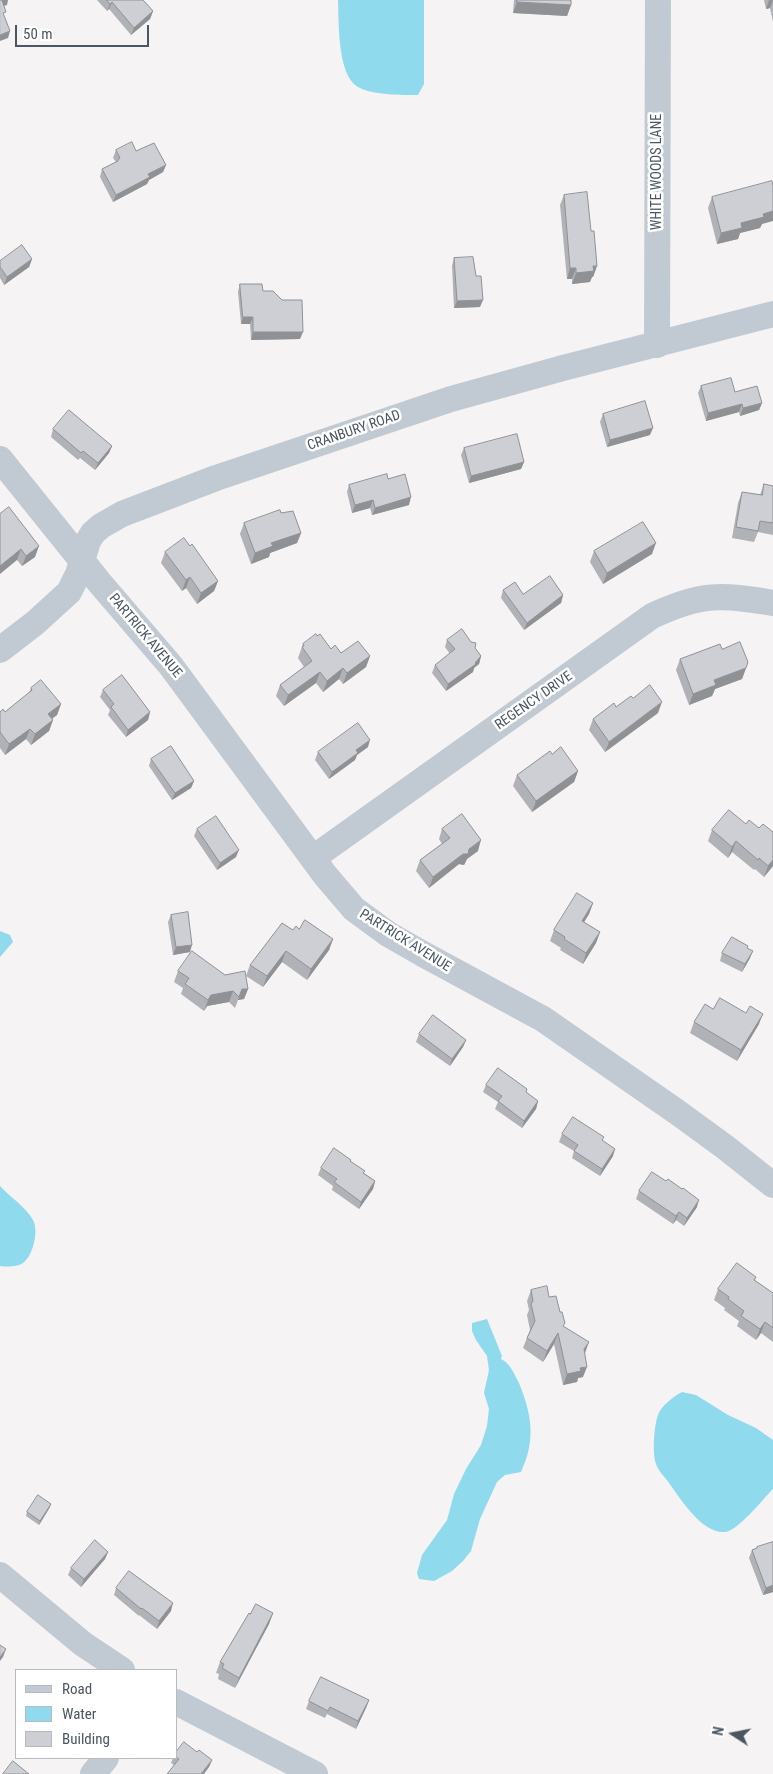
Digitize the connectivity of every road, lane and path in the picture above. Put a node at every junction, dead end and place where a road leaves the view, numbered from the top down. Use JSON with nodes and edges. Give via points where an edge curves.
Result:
{"nodes":[{"id":1,"x":658,"y":0,"type":"edge"},
{"id":2,"x":773,"y":314,"type":"edge"},
{"id":3,"x":657,"y":345,"type":"junction"},
{"id":4,"x":0,"y":459,"type":"edge"},
{"id":5,"x":82,"y":561,"type":"junction"},
{"id":6,"x":773,"y":603,"type":"edge"},
{"id":7,"x":0,"y":650,"type":"edge"},
{"id":8,"x":313,"y":858,"type":"junction"},
{"id":9,"x":773,"y":1185,"type":"edge"},
{"id":10,"x":0,"y":1575,"type":"edge"},
{"id":11,"x":121,"y":1669,"type":"edge"},
{"id":12,"x":178,"y":1703,"type":"edge"},
{"id":13,"x":105,"y":1759,"type":"edge"},
{"id":14,"x":93,"y":1774,"type":"edge"},
{"id":15,"x":315,"y":1774,"type":"edge"}],
"edges":[{"from":1,"to":3,"type":"street","name":"WHITE WOODS LANE"},
{"from":2,"to":3,"type":"street","name":"CRANBURY ROAD"},
{"from":3,"to":5,"type":"street","name":"CRANBURY ROAD","via":[[451,399],[167,496],[101,526],[88,541]]},
{"from":4,"to":5,"type":"street","name":"PARTRICK AVENUE"},
{"from":5,"to":7,"type":"street","name":"CRANBURY ROAD","via":[[68,592]]},
{"from":5,"to":8,"type":"street","name":"PARTRICK AVENUE","via":[[177,673]]},
{"from":6,"to":8,"type":"street","name":"REGENCY DRIVE","via":[[727,596],[701,598],[677,604],[652,616]]},
{"from":8,"to":9,"type":"street","name":"PARTRICK AVENUE","via":[[346,900],[368,920],[436,962],[543,1019],[678,1112]]},
{"from":10,"to":11,"type":"street","via":[[84,1644]]},
{"from":12,"to":15,"type":"street"},
{"from":13,"to":14,"type":"street"}]}
